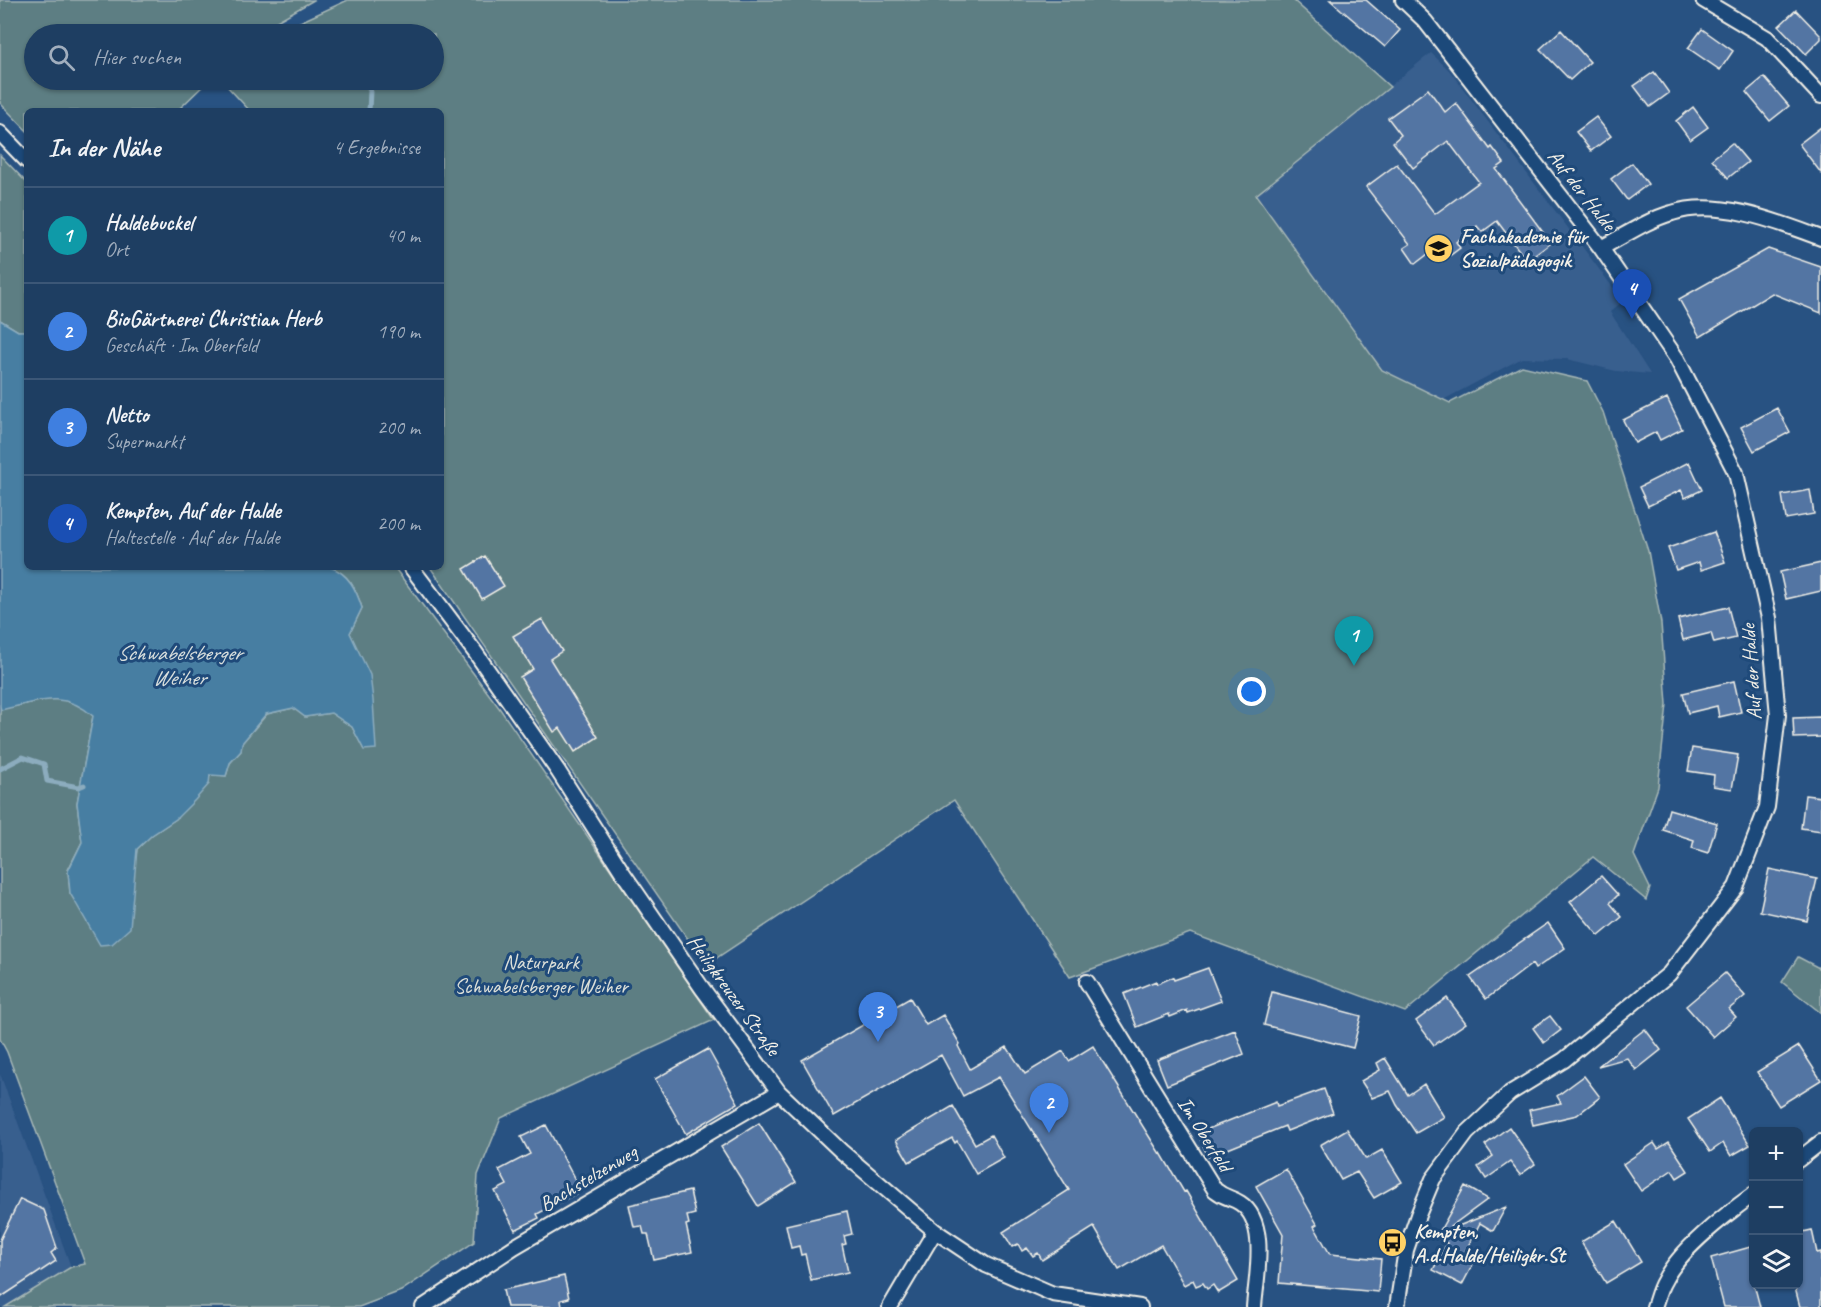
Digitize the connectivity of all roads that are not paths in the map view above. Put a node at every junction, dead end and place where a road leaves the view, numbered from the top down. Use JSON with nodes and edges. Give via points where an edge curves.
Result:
{"nodes":[{"id":1,"x":1402,"y":0,"type":"edge"},
{"id":2,"x":1704,"y":0,"type":"edge"},
{"id":3,"x":1821,"y":96,"type":"edge"},
{"id":4,"x":0,"y":133,"type":"edge"},
{"id":5,"x":24,"y":158,"type":"edge"},
{"id":6,"x":1821,"y":238,"type":"edge"},
{"id":7,"x":1601,"y":248,"type":"junction"},
{"id":8,"x":413,"y":570,"type":"edge"},
{"id":9,"x":1087,"y":982,"type":"dead end"},
{"id":10,"x":779,"y":1092,"type":"junction"},
{"id":11,"x":1821,"y":1142,"type":"edge"},
{"id":12,"x":1803,"y":1156,"type":"edge"},
{"id":13,"x":1749,"y":1198,"type":"edge"},
{"id":14,"x":935,"y":1231,"type":"junction"},
{"id":15,"x":423,"y":1307,"type":"edge"},
{"id":16,"x":890,"y":1307,"type":"edge"},
{"id":17,"x":1140,"y":1307,"type":"edge"},
{"id":18,"x":1254,"y":1307,"type":"edge"},
{"id":19,"x":1397,"y":1307,"type":"edge"},
{"id":20,"x":1654,"y":1307,"type":"edge"}],
"edges":[{"from":1,"to":7,"type":"street","name":"Auf der Halde","via":[[1433,32]]},
{"from":2,"to":3,"type":"street","via":[[1767,38]]},
{"from":4,"to":5,"type":"street"},
{"from":6,"to":7,"type":"street","via":[[1780,223],[1705,208],[1659,217]]},
{"from":7,"to":19,"type":"street","name":"Auf der Halde","via":[[1677,359],[1736,473],[1770,629],[1778,715],[1767,807],[1736,887],[1669,974],[1564,1060],[1510,1093],[1467,1133],[1433,1179],[1418,1215],[1406,1251]]},
{"from":8,"to":10,"type":"street","name":"Heiligkreuzer Straße","via":[[475,652],[702,988]]},
{"from":9,"to":18,"type":"street","name":"Im Oberfeld","via":[[1215,1190],[1224,1198],[1239,1202],[1250,1213],[1259,1243]]},
{"from":10,"to":14,"type":"street","name":"Heiligkreuzer Straße"},
{"from":10,"to":15,"type":"street","name":"Bachstelzenweg","via":[[514,1247]]},
{"from":11,"to":12,"type":"street"},
{"from":13,"to":20,"type":"street","via":[[1685,1252],[1664,1280]]},
{"from":14,"to":16,"type":"street"},
{"from":14,"to":17,"type":"street","name":"Heiligkreuzer Straße","via":[[986,1264],[1053,1294]]}]}
